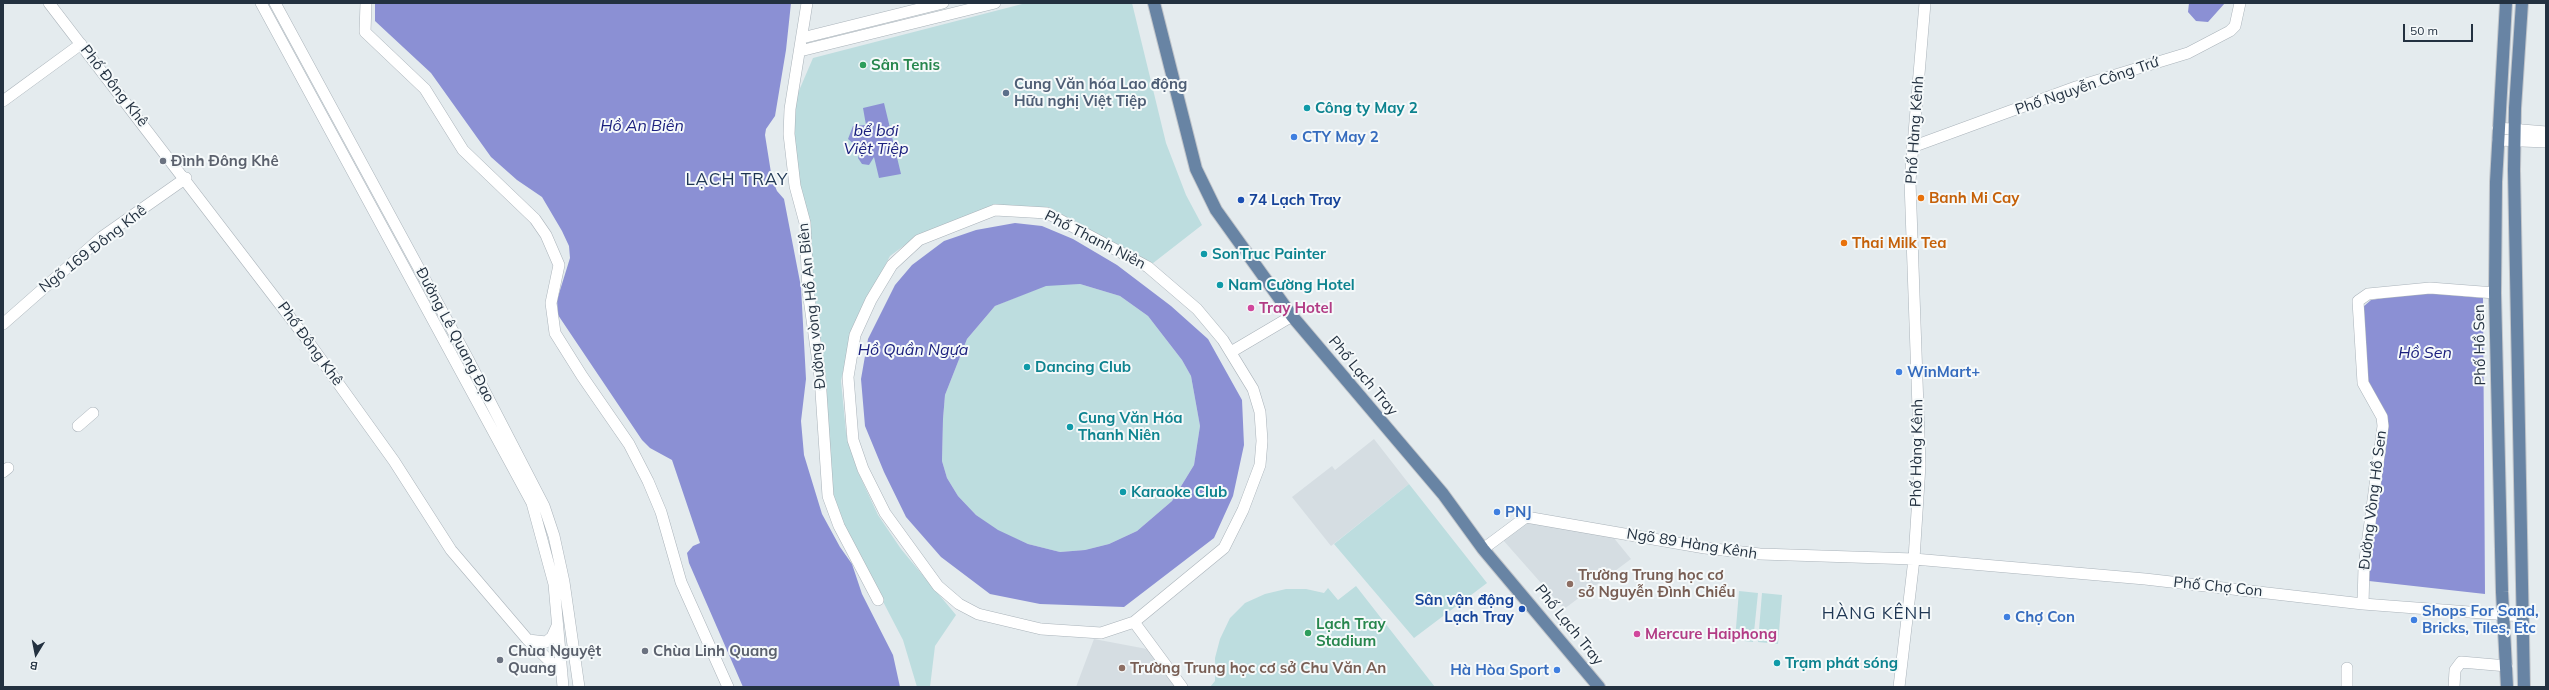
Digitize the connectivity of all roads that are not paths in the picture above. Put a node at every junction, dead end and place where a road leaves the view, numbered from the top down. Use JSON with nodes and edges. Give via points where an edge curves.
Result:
{"nodes":[{"id":1,"x":49,"y":3,"type":"edge"},
{"id":2,"x":260,"y":3,"type":"edge"},
{"id":3,"x":275,"y":3,"type":"edge"},
{"id":4,"x":366,"y":3,"type":"edge"},
{"id":5,"x":806,"y":3,"type":"edge"},
{"id":6,"x":942,"y":3,"type":"edge"},
{"id":7,"x":995,"y":3,"type":"edge"},
{"id":8,"x":1154,"y":3,"type":"edge"},
{"id":9,"x":1925,"y":3,"type":"edge"},
{"id":10,"x":2240,"y":3,"type":"edge"},
{"id":11,"x":2506,"y":3,"type":"edge"},
{"id":12,"x":2522,"y":3,"type":"edge"},
{"id":13,"x":892,"y":16,"type":"junction"},
{"id":14,"x":943,"y":16,"type":"junction"},
{"id":15,"x":895,"y":28,"type":"junction"},
{"id":16,"x":802,"y":38,"type":"junction"},
{"id":17,"x":82,"y":44,"type":"junction"},
{"id":18,"x":800,"y":51,"type":"junction"},
{"id":19,"x":3,"y":101,"type":"edge"},
{"id":20,"x":2498,"y":128,"type":"junction"},
{"id":21,"x":2515,"y":128,"type":"junction"},
{"id":22,"x":2546,"y":132,"type":"edge"},
{"id":23,"x":2498,"y":140,"type":"junction"},
{"id":24,"x":2514,"y":140,"type":"junction"},
{"id":25,"x":2546,"y":142,"type":"edge"},
{"id":26,"x":1912,"y":147,"type":"junction"},
{"id":27,"x":186,"y":178,"type":"junction"},
{"id":28,"x":2495,"y":294,"type":"junction"},
{"id":29,"x":1292,"y":316,"type":"junction"},
{"id":30,"x":3,"y":324,"type":"edge"},
{"id":31,"x":1231,"y":352,"type":"junction"},
{"id":32,"x":93,"y":413,"type":"dead end"},
{"id":33,"x":78,"y":426,"type":"dead end"},
{"id":34,"x":1483,"y":549,"type":"junction"},
{"id":35,"x":1914,"y":559,"type":"junction"},
{"id":36,"x":878,"y":600,"type":"dead end"},
{"id":37,"x":2363,"y":604,"type":"junction"},
{"id":38,"x":2503,"y":616,"type":"junction"},
{"id":39,"x":2522,"y":616,"type":"junction"},
{"id":40,"x":1134,"y":622,"type":"junction"},
{"id":41,"x":558,"y":625,"type":"junction"},
{"id":42,"x":527,"y":639,"type":"junction"},
{"id":43,"x":2507,"y":666,"type":"junction"},
{"id":44,"x":2347,"y":668,"type":"dead end"},
{"id":45,"x":578,"y":673,"type":"junction"},
{"id":46,"x":562,"y":674,"type":"junction"},
{"id":47,"x":564,"y":687,"type":"edge"},
{"id":48,"x":579,"y":687,"type":"edge"},
{"id":49,"x":728,"y":687,"type":"edge"},
{"id":50,"x":1182,"y":687,"type":"edge"},
{"id":51,"x":1599,"y":687,"type":"edge"},
{"id":52,"x":1899,"y":687,"type":"edge"},
{"id":53,"x":2347,"y":687,"type":"edge"},
{"id":54,"x":2454,"y":687,"type":"edge"},
{"id":55,"x":2507,"y":687,"type":"edge"},
{"id":56,"x":2524,"y":687,"type":"edge"}],
"edges":[{"from":1,"to":17,"type":"street","name":"Phố Đông Khê"},
{"from":2,"to":41,"type":"street","name":"Đường Lê Quang Đạo","via":[[532,503],[554,584]]},
{"from":3,"to":45,"type":"street","name":"Đường Lê Quang Đạo","via":[[467,357],[544,506],[554,536],[564,582]]},
{"from":4,"to":49,"type":"street","via":[[365,32],[425,89],[463,150],[535,219],[549,241],[559,266],[551,304],[556,333],[582,376],[630,444],[648,481],[661,512],[681,582]]},
{"from":5,"to":16,"type":"street","name":"Đường vòng Hồ An Biên"},
{"from":6,"to":13,"type":"street"},
{"from":6,"to":14,"type":"street"},
{"from":7,"to":14,"type":"street"},
{"from":8,"to":29,"type":"main road","name":"Phố Lạch Tray","via":[[1196,169],[1216,210]]},
{"from":9,"to":26,"type":"street","name":"Phố Hàng Kênh"},
{"from":10,"to":26,"type":"street","name":"Phố Nguyễn Công Trứ","via":[[2235,26],[2230,31],[2188,53],[2076,87]]},
{"from":11,"to":20,"type":"main road","name":"Phố Hồ Sen"},
{"from":12,"to":21,"type":"main road"},
{"from":13,"to":15,"type":"street"},
{"from":13,"to":16,"type":"street"},
{"from":14,"to":15,"type":"street"},
{"from":15,"to":18,"type":"street"},
{"from":16,"to":18,"type":"street","name":"Đường vòng Hồ An Biên"},
{"from":17,"to":19,"type":"street"},
{"from":17,"to":27,"type":"street","name":"Phố Đông Khê"},
{"from":18,"to":36,"type":"street","name":"Đường vòng Hồ An Biên","via":[[790,109],[790,152],[795,186],[805,222],[808,292],[820,377],[828,496],[839,526]]},
{"from":20,"to":21,"type":"street"},
{"from":20,"to":23,"type":"main road","name":"Phố Hồ Sen"},
{"from":21,"to":22,"type":"street"},
{"from":21,"to":24,"type":"main road"},
{"from":23,"to":24,"type":"street"},
{"from":23,"to":28,"type":"main road","name":"Phố Hồ Sen"},
{"from":24,"to":25,"type":"street"},
{"from":24,"to":39,"type":"main road"},
{"from":26,"to":35,"type":"street","name":"Phố Hàng Kênh","via":[[1910,181],[1920,460]]},
{"from":27,"to":30,"type":"street","name":"Ngõ 169 Đông Khê","via":[[102,238]]},
{"from":27,"to":42,"type":"street","name":"Phố Đông Khê","via":[[357,408],[451,550]]},
{"from":28,"to":37,"type":"street","name":"Đường Vòng Hồ Sen","via":[[2430,288],[2368,294],[2358,300],[2363,383],[2382,417],[2383,426],[2364,567]]},
{"from":28,"to":38,"type":"main road","name":"Phố Hồ Sen"},
{"from":29,"to":31,"type":"street"},
{"from":29,"to":34,"type":"main road","name":"Phố Lạch Tray","via":[[1443,494]]},
{"from":31,"to":40,"type":"street","name":"Phố Thanh Niên","via":[[1253,389],[1260,412],[1260,465],[1243,510],[1224,548]]},
{"from":31,"to":40,"type":"street","name":"Phố Thanh Niên","via":[[1197,309],[1148,267],[1047,213],[996,210],[919,240],[892,265],[871,300],[855,335],[848,377],[853,440],[863,469],[884,513],[938,586],[959,604],[978,614],[1041,629],[1101,633]]},
{"from":32,"to":33,"type":"street"},
{"from":34,"to":35,"type":"street","name":"Ngõ 89 Hàng Kênh","via":[[1526,517],[1705,548],[1760,554]]},
{"from":34,"to":51,"type":"main road","name":"Phố Lạch Tray"},
{"from":35,"to":37,"type":"street","name":"Phố Chợ Con","via":[[2145,579]]},
{"from":35,"to":52,"type":"street","name":"Phố Hàng Kênh"},
{"from":37,"to":38,"type":"street","name":"Phố Chợ Con"},
{"from":38,"to":39,"type":"street","name":"Phố Chợ Con"},
{"from":38,"to":43,"type":"main road","name":"Phố Hồ Sen"},
{"from":39,"to":56,"type":"main road"},
{"from":40,"to":50,"type":"street"},
{"from":41,"to":42,"type":"street","via":[[552,637],[546,642]]},
{"from":41,"to":46,"type":"street","name":"Đường Lê Quang Đạo"},
{"from":42,"to":46,"type":"street","name":"Phố Đông Khê"},
{"from":43,"to":54,"type":"street","via":[[2461,662],[2455,670]]},
{"from":43,"to":55,"type":"main road","name":"Phố Hồ Sen"},
{"from":44,"to":53,"type":"street"},
{"from":45,"to":46,"type":"street"},
{"from":45,"to":48,"type":"street","name":"Đường Lê Quang Đạo"},
{"from":46,"to":47,"type":"street"}]}
